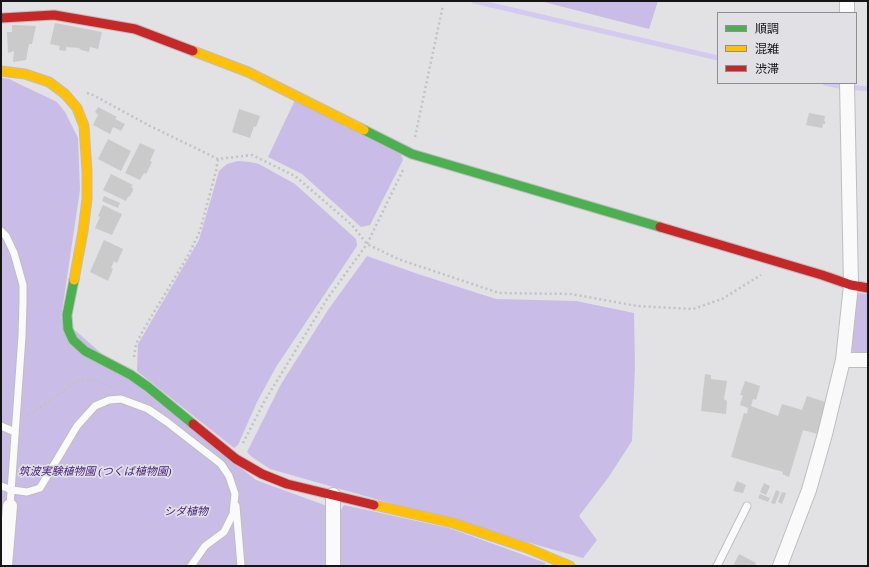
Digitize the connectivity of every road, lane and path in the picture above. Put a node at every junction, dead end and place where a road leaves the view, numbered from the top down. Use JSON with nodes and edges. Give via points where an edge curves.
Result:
{"nodes":[{"id":1,"x":847,"y":1,"type":"edge"},
{"id":2,"x":443,"y":5,"type":"dead end"},
{"id":3,"x":847,"y":12,"type":"edge"},
{"id":4,"x":1,"y":18,"type":"edge"},
{"id":5,"x":1,"y":71,"type":"edge"},
{"id":6,"x":847,"y":84,"type":"edge"},
{"id":7,"x":84,"y":92,"type":"dead end"},
{"id":8,"x":412,"y":154,"type":"junction"},
{"id":9,"x":218,"y":159,"type":"junction"},
{"id":10,"x":2,"y":235,"type":"edge"},
{"id":11,"x":366,"y":244,"type":"junction"},
{"id":12,"x":780,"y":263,"type":"junction"},
{"id":13,"x":851,"y":285,"type":"junction"},
{"id":14,"x":868,"y":288,"type":"edge"},
{"id":15,"x":843,"y":360,"type":"junction"},
{"id":16,"x":868,"y":360,"type":"edge"},
{"id":17,"x":131,"y":375,"type":"junction"},
{"id":18,"x":119,"y":390,"type":"dead end"},
{"id":19,"x":16,"y":424,"type":"junction"},
{"id":20,"x":1,"y":426,"type":"edge"},
{"id":21,"x":15,"y":432,"type":"junction"},
{"id":22,"x":236,"y":459,"type":"junction"},
{"id":23,"x":1,"y":486,"type":"edge"},
{"id":24,"x":12,"y":490,"type":"junction"},
{"id":25,"x":235,"y":494,"type":"junction"},
{"id":26,"x":333,"y":495,"type":"junction"},
{"id":27,"x":10,"y":506,"type":"joint"},
{"id":28,"x":747,"y":506,"type":"dead end"},
{"id":29,"x":5,"y":566,"type":"edge"},
{"id":30,"x":191,"y":566,"type":"edge"},
{"id":31,"x":241,"y":566,"type":"edge"},
{"id":32,"x":333,"y":566,"type":"edge"},
{"id":33,"x":570,"y":566,"type":"edge"},
{"id":34,"x":717,"y":566,"type":"edge"},
{"id":35,"x":780,"y":566,"type":"edge"}],
"edges":[{"from":1,"to":3,"type":"street"},
{"from":2,"to":8,"type":"path"},
{"from":4,"to":8,"type":"street","via":[[54,14],[136,28],[248,72]]},
{"from":5,"to":17,"type":"street","via":[[25,74],[49,82],[65,94],[77,108],[84,126],[87,199],[67,315],[68,329],[73,340],[85,351]]},
{"from":6,"to":13,"type":"street"},
{"from":7,"to":9,"type":"path"},
{"from":8,"to":11,"type":"path"},
{"from":8,"to":12,"type":"street"},
{"from":9,"to":11,"type":"path","via":[[252,155],[295,176],[352,225]]},
{"from":9,"to":17,"type":"path","via":[[200,232],[136,344]]},
{"from":10,"to":19,"type":"lane","via":[[14,253],[23,285]]},
{"from":11,"to":12,"type":"path","via":[[398,259],[499,293],[571,294],[637,306],[693,310],[722,299]]},
{"from":11,"to":22,"type":"path","via":[[327,299],[264,402]]},
{"from":12,"to":13,"type":"street"},
{"from":13,"to":14,"type":"street"},
{"from":13,"to":15,"type":"street"},
{"from":15,"to":16,"type":"street"},
{"from":15,"to":35,"type":"street","via":[[809,490]]},
{"from":17,"to":22,"type":"street"},
{"from":18,"to":19,"type":"path","via":[[94,379],[74,382]]},
{"from":19,"to":21,"type":"lane"},
{"from":20,"to":21,"type":"lane"},
{"from":21,"to":24,"type":"lane"},
{"from":22,"to":26,"type":"street","via":[[262,474],[287,484]]},
{"from":23,"to":24,"type":"lane"},
{"from":24,"to":25,"type":"lane","via":[[27,492],[40,488],[77,426],[90,411],[109,400],[121,399],[148,409],[221,464],[229,476]]},
{"from":24,"to":27,"type":"lane"},
{"from":25,"to":30,"type":"lane","via":[[233,514],[224,532],[205,546]]},
{"from":25,"to":31,"type":"lane"},
{"from":26,"to":32,"type":"street"},
{"from":26,"to":33,"type":"street","via":[[453,523],[527,548]]},
{"from":27,"to":29,"type":"street"},
{"from":28,"to":34,"type":"lane"}]}
